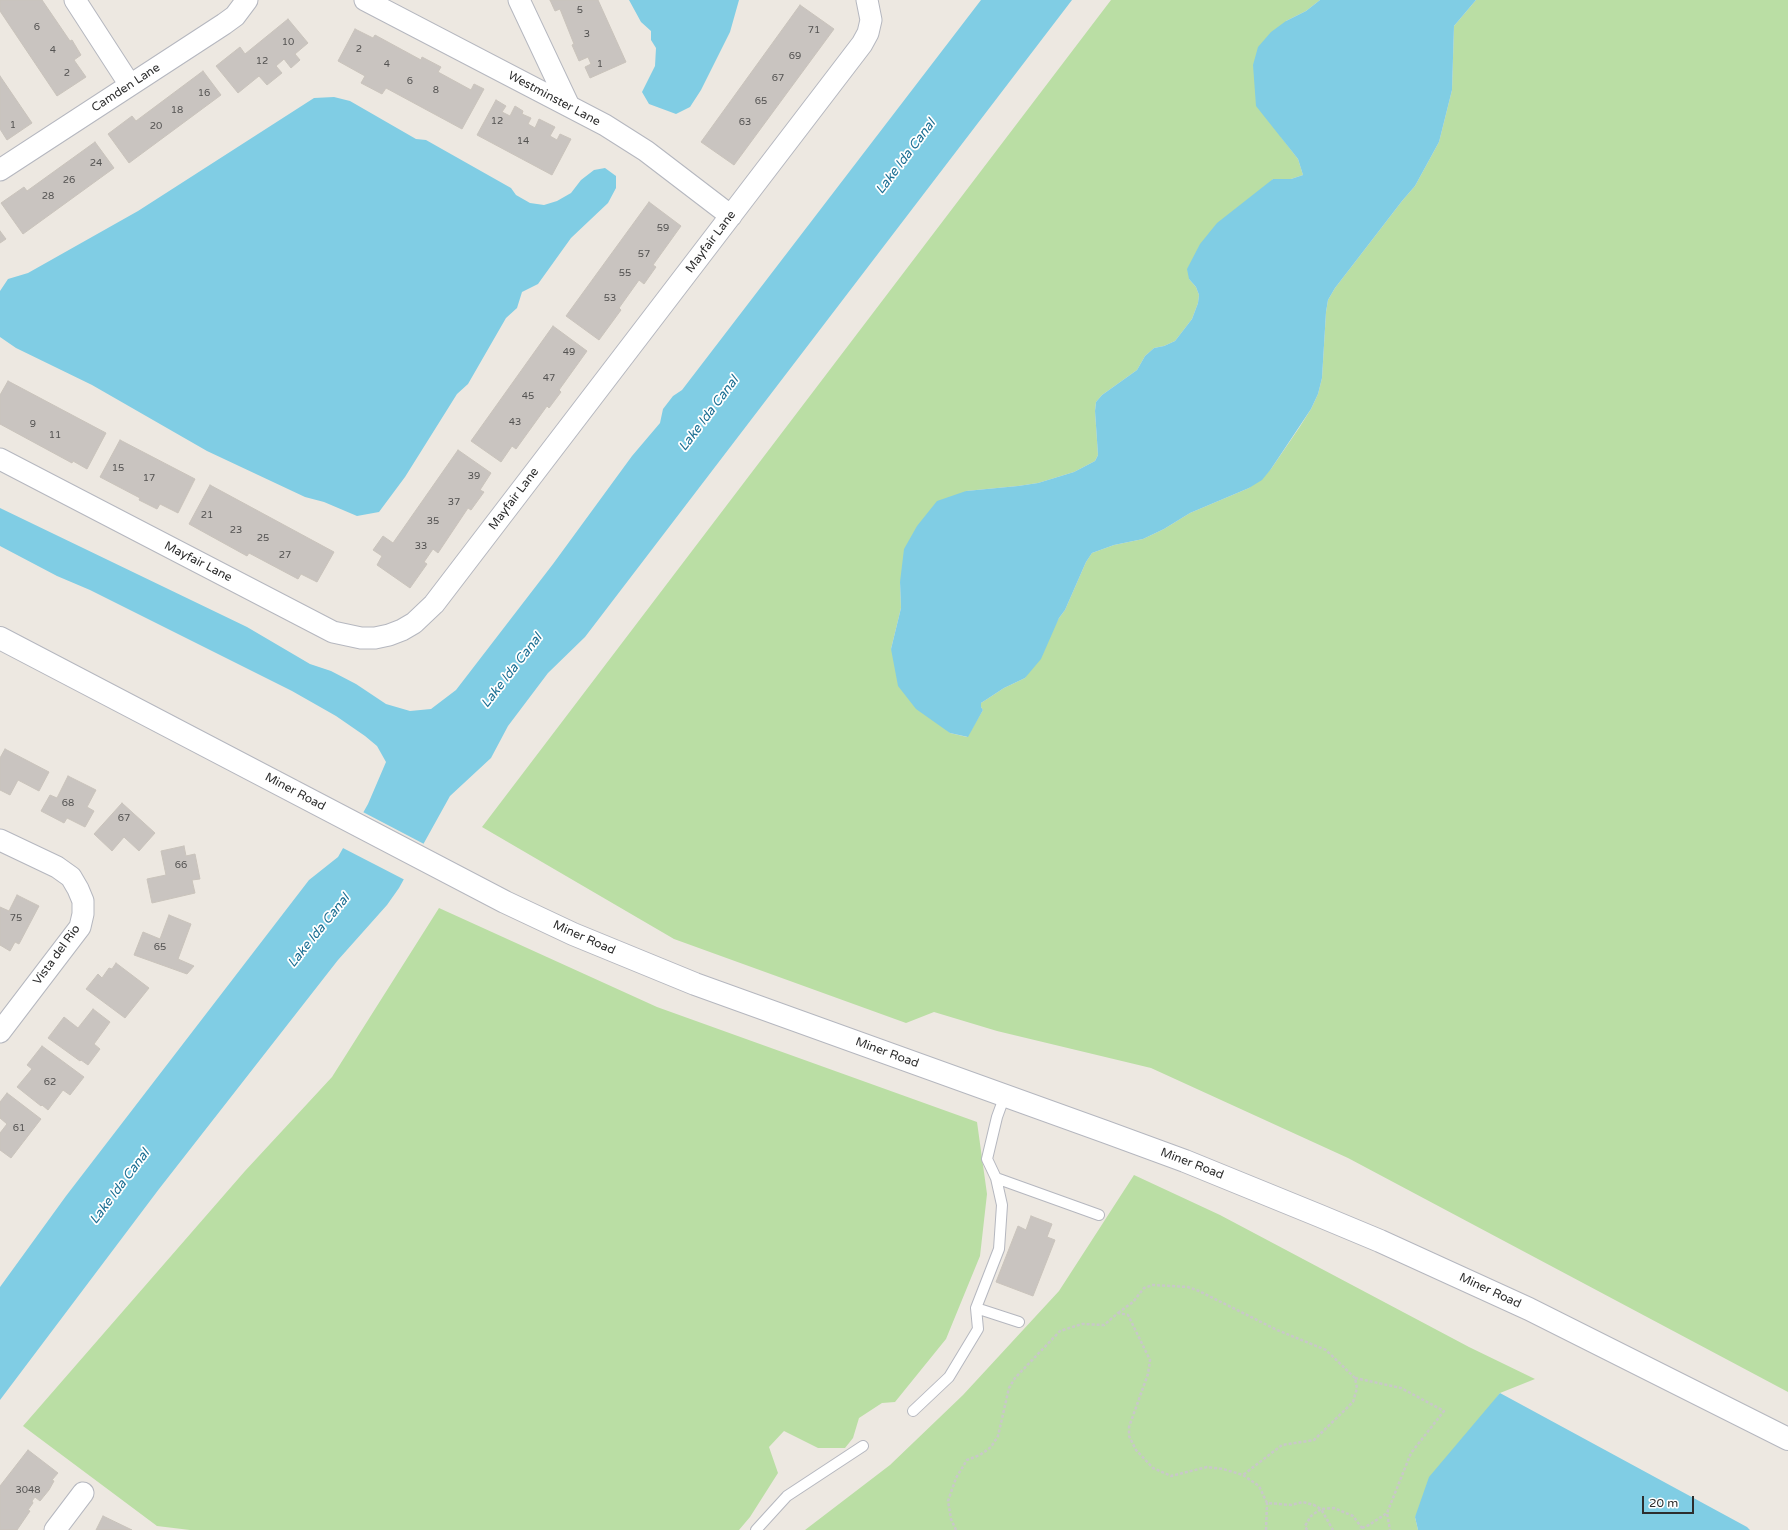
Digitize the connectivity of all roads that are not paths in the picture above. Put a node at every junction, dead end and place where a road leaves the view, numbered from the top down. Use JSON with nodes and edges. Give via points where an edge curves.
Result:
{"nodes":[{"id":1,"x":248,"y":0,"type":"edge"},
{"id":2,"x":365,"y":0,"type":"edge"},
{"id":3,"x":519,"y":0,"type":"edge"},
{"id":4,"x":867,"y":0,"type":"edge"},
{"id":5,"x":80,"y":2,"type":"edge"},
{"id":6,"x":130,"y":85,"type":"junction"},
{"id":7,"x":569,"y":106,"type":"junction"},
{"id":8,"x":0,"y":170,"type":"edge"},
{"id":9,"x":731,"y":216,"type":"junction"},
{"id":10,"x":0,"y":459,"type":"edge"},
{"id":11,"x":0,"y":638,"type":"edge"},
{"id":12,"x":0,"y":840,"type":"edge"},
{"id":13,"x":0,"y":1032,"type":"edge"},
{"id":14,"x":1005,"y":1095,"type":"junction"},
{"id":15,"x":996,"y":1178,"type":"junction"},
{"id":16,"x":1099,"y":1215,"type":"dead end"},
{"id":17,"x":976,"y":1308,"type":"junction"},
{"id":18,"x":1018,"y":1322,"type":"dead end"},
{"id":19,"x":913,"y":1412,"type":"dead end"},
{"id":20,"x":1788,"y":1439,"type":"edge"},
{"id":21,"x":863,"y":1446,"type":"dead end"},
{"id":22,"x":84,"y":1493,"type":"dead end"},
{"id":23,"x":55,"y":1530,"type":"edge"},
{"id":24,"x":756,"y":1530,"type":"edge"}],
"edges":[{"from":1,"to":6,"type":"street","name":"Camden Lane","via":[[235,16],[224,24]]},
{"from":2,"to":7,"type":"street","name":"Westminster Lane"},
{"from":3,"to":7,"type":"street"},
{"from":4,"to":9,"type":"street","name":"Mayfair Lane","via":[[870,20],[868,33],[862,44]]},
{"from":5,"to":6,"type":"street"},
{"from":6,"to":8,"type":"street","name":"Camden Lane"},
{"from":7,"to":9,"type":"street","name":"Westminster Lane","via":[[646,151]]},
{"from":9,"to":10,"type":"street","name":"Mayfair Lane","via":[[434,604],[414,623],[389,635],[361,638],[333,632]]},
{"from":11,"to":14,"type":"street","name":"Miner Road","via":[[538,918],[656,969]]},
{"from":12,"to":13,"type":"street","name":"Vista del Rio","via":[[57,867],[71,877],[83,901],[80,927]]},
{"from":14,"to":15,"type":"lane","via":[[987,1160]]},
{"from":14,"to":20,"type":"street","name":"Miner Road","via":[[1185,1161],[1401,1250],[1529,1309]]},
{"from":15,"to":16,"type":"lane"},
{"from":15,"to":17,"type":"lane","via":[[1002,1204],[999,1249]]},
{"from":17,"to":18,"type":"lane"},
{"from":17,"to":19,"type":"lane","via":[[978,1329],[948,1377]]},
{"from":21,"to":24,"type":"lane","via":[[787,1496]]},
{"from":22,"to":23,"type":"street"}]}
